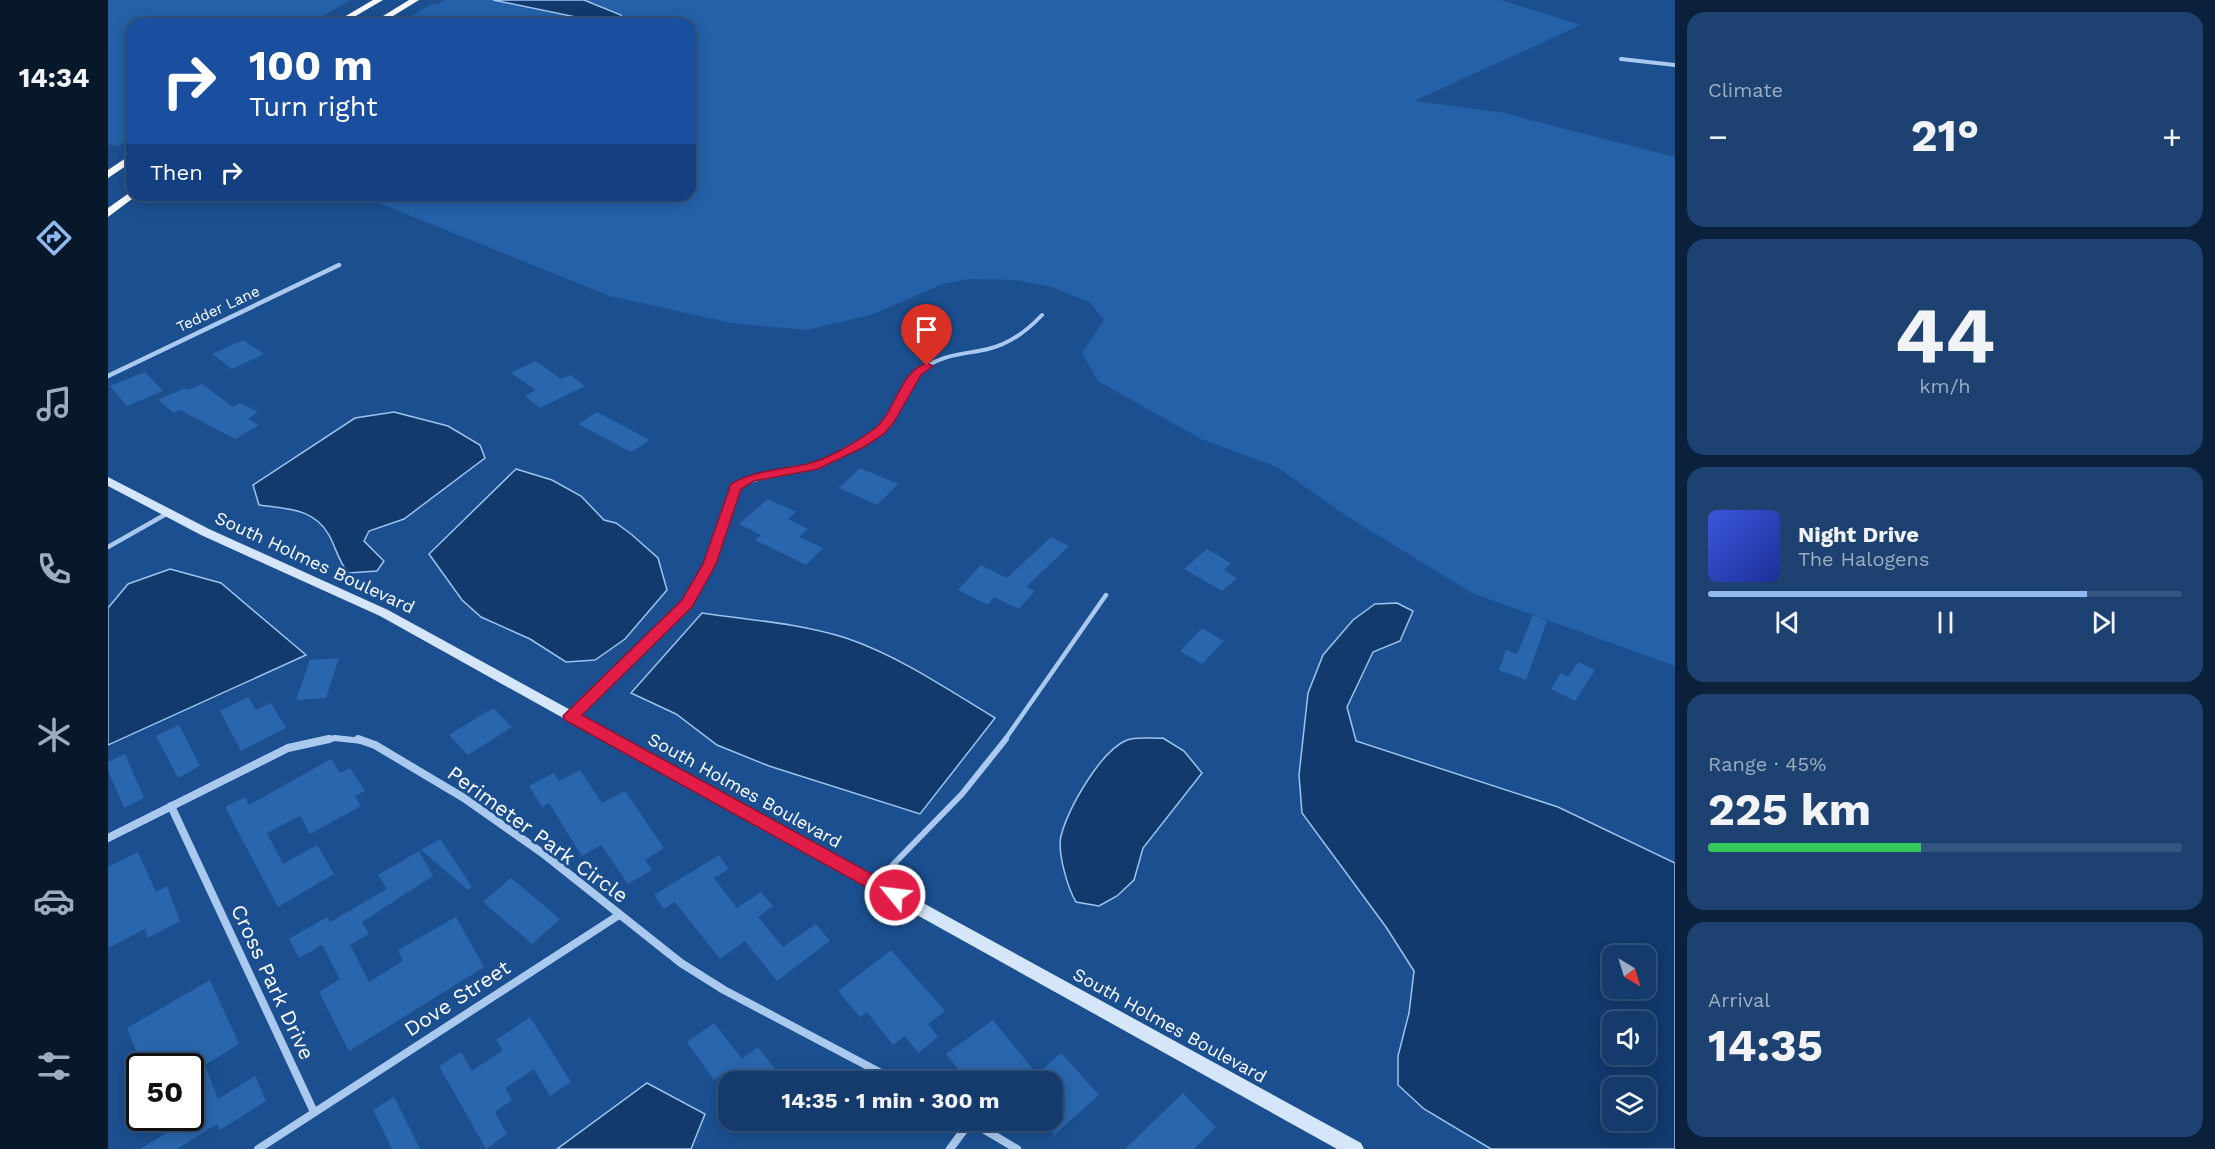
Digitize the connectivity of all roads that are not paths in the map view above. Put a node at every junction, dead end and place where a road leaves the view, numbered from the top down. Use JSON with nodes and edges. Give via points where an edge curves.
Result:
{"nodes":[{"id":1,"x":379,"y":0,"type":"edge"},
{"id":2,"x":416,"y":0,"type":"edge"},
{"id":3,"x":347,"y":18,"type":"edge"},
{"id":4,"x":384,"y":18,"type":"edge"},
{"id":5,"x":1621,"y":59,"type":"dead end"},
{"id":6,"x":1675,"y":65,"type":"edge"},
{"id":7,"x":126,"y":162,"type":"edge"},
{"id":8,"x":108,"y":176,"type":"edge"},
{"id":9,"x":126,"y":199,"type":"edge"},
{"id":10,"x":108,"y":214,"type":"edge"},
{"id":11,"x":339,"y":265,"type":"dead end"},
{"id":12,"x":1042,"y":315,"type":"dead end"},
{"id":13,"x":108,"y":375,"type":"edge"},
{"id":14,"x":108,"y":481,"type":"edge"},
{"id":15,"x":168,"y":513,"type":"junction"},
{"id":16,"x":108,"y":547,"type":"edge"},
{"id":17,"x":1106,"y":595,"type":"dead end"},
{"id":18,"x":571,"y":716,"type":"junction"},
{"id":19,"x":171,"y":807,"type":"junction"},
{"id":20,"x":108,"y":838,"type":"edge"},
{"id":21,"x":874,"y":884,"type":"junction"},
{"id":22,"x":619,"y":915,"type":"junction"},
{"id":23,"x":877,"y":1071,"type":"edge"},
{"id":24,"x":314,"y":1112,"type":"junction"},
{"id":25,"x":962,"y":1131,"type":"edge"},
{"id":26,"x":986,"y":1131,"type":"edge"},
{"id":27,"x":258,"y":1149,"type":"edge"},
{"id":28,"x":950,"y":1149,"type":"edge"},
{"id":29,"x":1017,"y":1149,"type":"edge"},
{"id":30,"x":1355,"y":1149,"type":"edge"}],
"edges":[{"from":1,"to":3,"type":"highway"},
{"from":2,"to":4,"type":"highway"},
{"from":5,"to":6,"type":"street"},
{"from":7,"to":8,"type":"highway"},
{"from":9,"to":10,"type":"highway"},
{"from":11,"to":13,"type":"street","name":"Tedder Lane"},
{"from":12,"to":18,"type":"lane","via":[[1030,328],[1001,345],[945,357],[927,366],[917,373],[879,431],[839,456],[803,469],[751,478],[736,487],[709,564],[687,604]]},
{"from":14,"to":15,"type":"main road","name":"South Holmes Boulevard"},
{"from":15,"to":16,"type":"lane"},
{"from":15,"to":18,"type":"main road","name":"South Holmes Boulevard","via":[[384,613]]},
{"from":17,"to":21,"type":"lane","via":[[1024,716],[962,794]]},
{"from":18,"to":21,"type":"main road","name":"South Holmes Boulevard"},
{"from":19,"to":20,"type":"street","name":"Perimeter Park Circle"},
{"from":19,"to":22,"type":"street","name":"Perimeter Park Circle","via":[[288,748],[335,738],[357,739],[375,745],[464,798],[545,855]]},
{"from":19,"to":24,"type":"street","name":"Cross Park Drive"},
{"from":21,"to":30,"type":"main road","name":"South Holmes Boulevard"},
{"from":22,"to":23,"type":"street","name":"Perimeter Park Circle","via":[[681,963],[724,990]]},
{"from":22,"to":24,"type":"street","name":"Dove Street"},
{"from":24,"to":27,"type":"street"},
{"from":25,"to":28,"type":"street"},
{"from":26,"to":29,"type":"street"}]}
